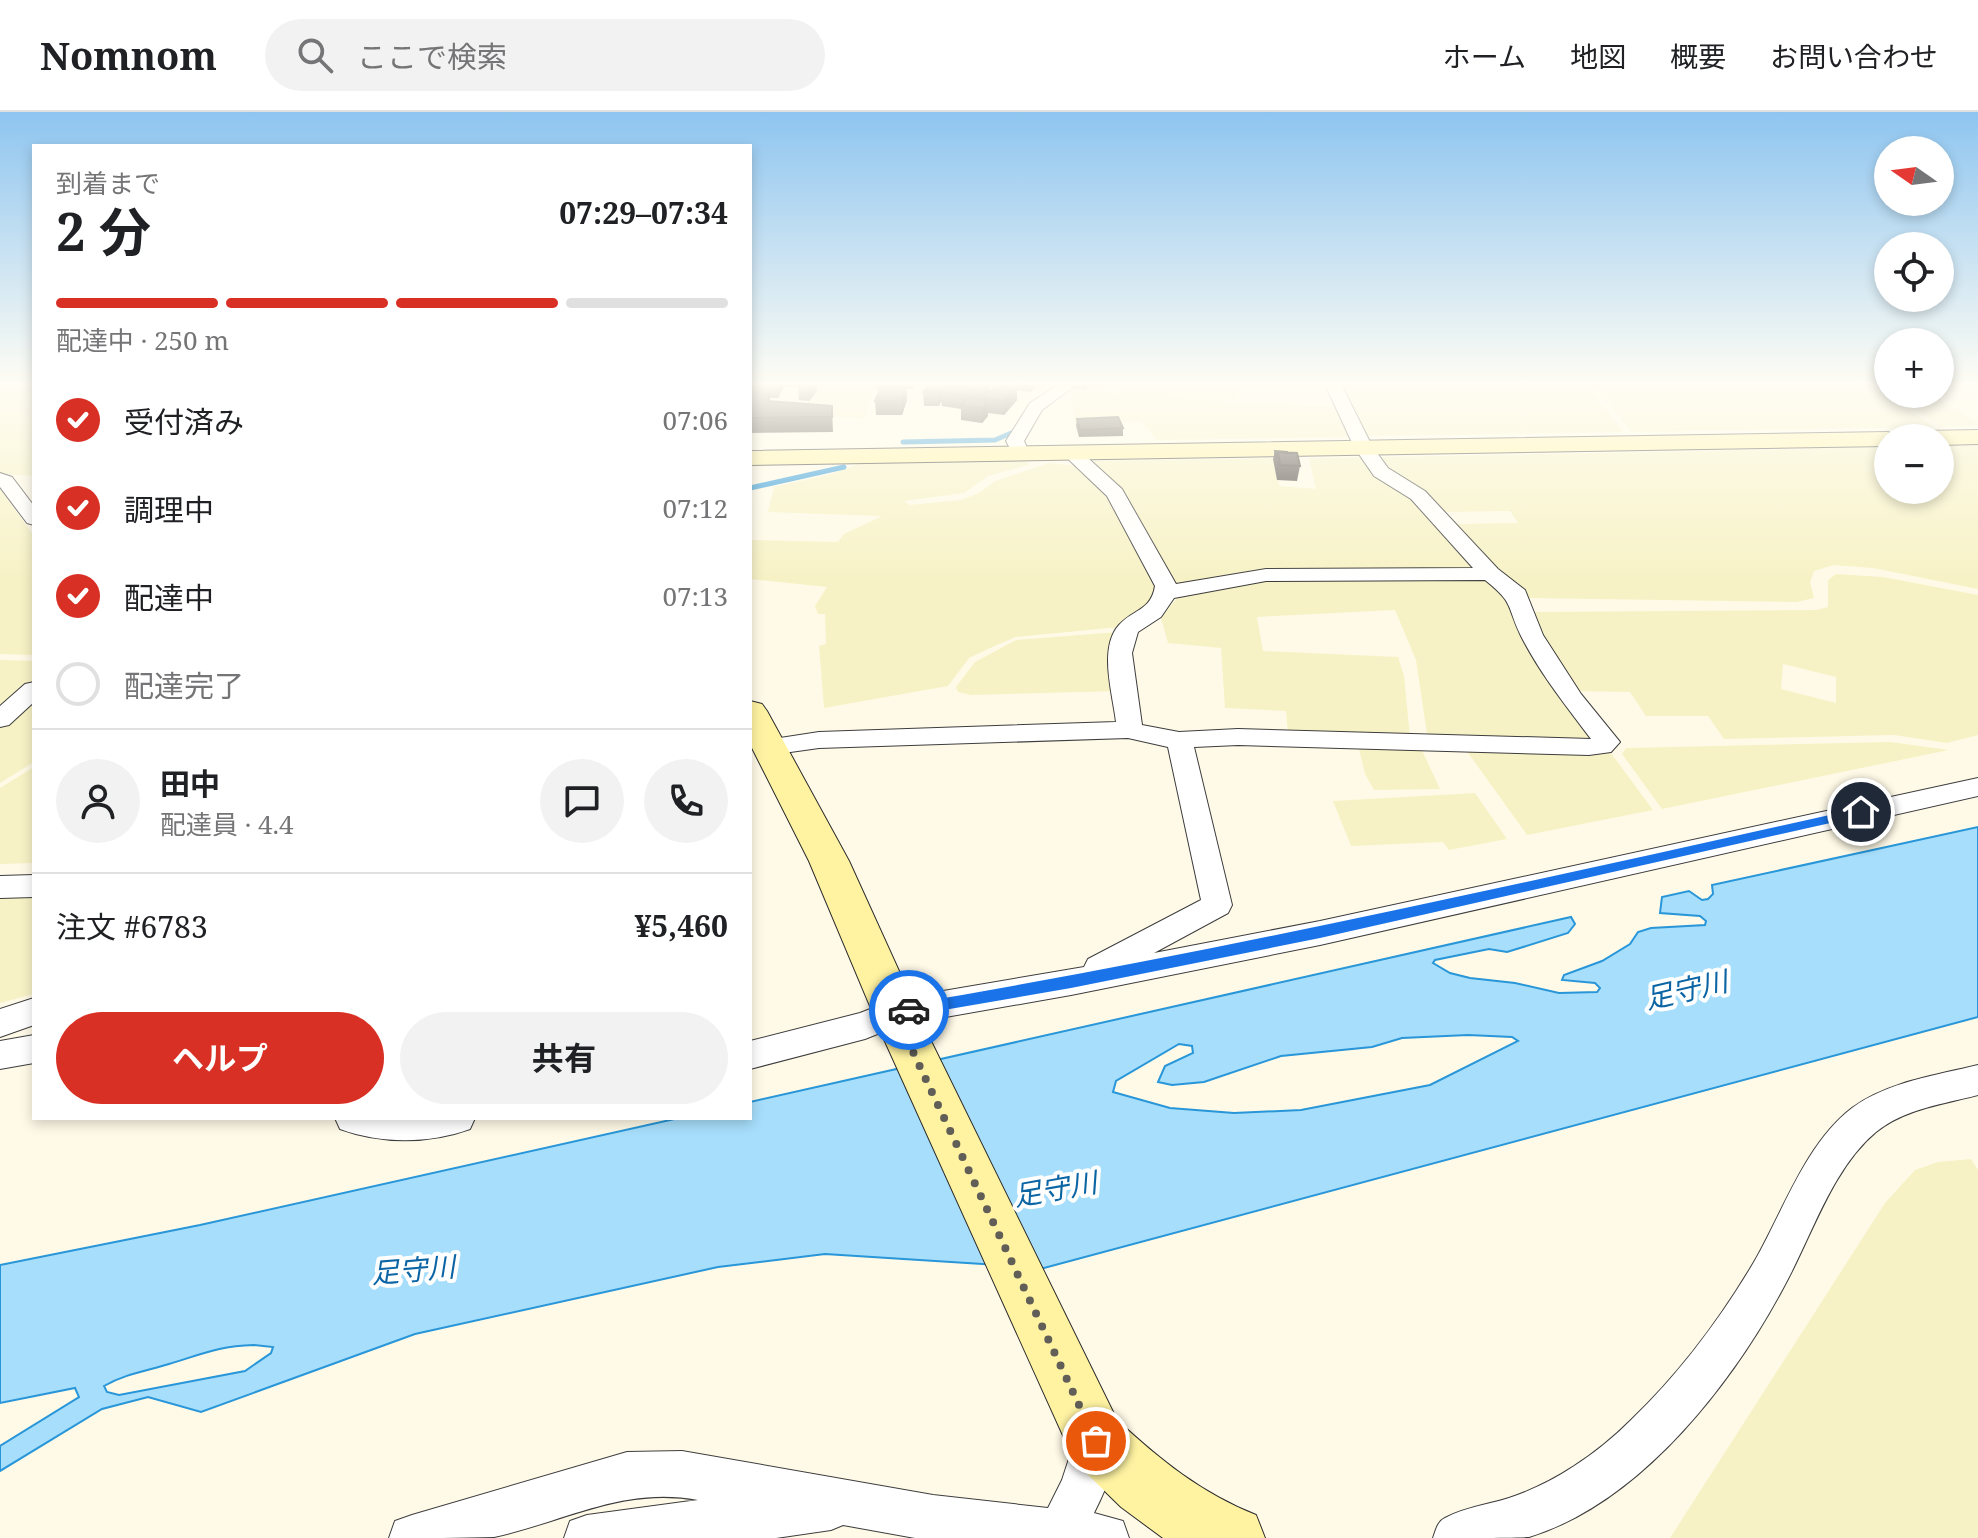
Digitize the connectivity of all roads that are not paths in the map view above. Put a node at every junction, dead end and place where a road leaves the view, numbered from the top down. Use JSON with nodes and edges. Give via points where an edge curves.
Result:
{"nodes":[{"id":1,"x":1018,"y":449,"type":"edge"},
{"id":2,"x":1288,"y":449,"type":"edge"},
{"id":3,"x":1364,"y":449,"type":"edge"},
{"id":4,"x":1072,"y":453,"type":"junction"},
{"id":5,"x":1021,"y":454,"type":"junction"},
{"id":6,"x":752,"y":458,"type":"edge"},
{"id":7,"x":0,"y":479,"type":"edge"},
{"id":8,"x":32,"y":516,"type":"edge"},
{"id":9,"x":1490,"y":574,"type":"junction"},
{"id":10,"x":1166,"y":593,"type":"junction"},
{"id":11,"x":32,"y":691,"type":"edge"},
{"id":12,"x":0,"y":719,"type":"edge"},
{"id":13,"x":755,"y":721,"type":"edge"},
{"id":14,"x":1130,"y":730,"type":"junction"},
{"id":15,"x":1179,"y":740,"type":"junction"},
{"id":16,"x":1978,"y":787,"type":"edge"},
{"id":17,"x":32,"y":886,"type":"edge"},
{"id":18,"x":0,"y":887,"type":"edge"},
{"id":19,"x":1071,"y":982,"type":"junction"},
{"id":20,"x":32,"y":1012,"type":"edge"},
{"id":21,"x":0,"y":1023,"type":"edge"},
{"id":22,"x":901,"y":1025,"type":"junction"},
{"id":23,"x":32,"y":1049,"type":"edge"},
{"id":24,"x":752,"y":1054,"type":"edge"},
{"id":25,"x":0,"y":1055,"type":"edge"},
{"id":26,"x":1978,"y":1080,"type":"edge"},
{"id":27,"x":364,"y":1120,"type":"edge"},
{"id":28,"x":442,"y":1120,"type":"edge"},
{"id":29,"x":1096,"y":1441,"type":"junction"},
{"id":30,"x":848,"y":1505,"type":"junction"},
{"id":31,"x":1061,"y":1532,"type":"junction"},
{"id":32,"x":412,"y":1538,"type":"edge"},
{"id":33,"x":587,"y":1538,"type":"edge"},
{"id":34,"x":1106,"y":1538,"type":"edge"},
{"id":35,"x":1233,"y":1538,"type":"edge"},
{"id":36,"x":1456,"y":1538,"type":"edge"}],
"edges":[{"from":1,"to":5,"type":"street"},
{"from":2,"to":4,"type":"main road"},
{"from":3,"to":9,"type":"street","via":[[1381,472],[1418,495]]},
{"from":4,"to":5,"type":"main road"},
{"from":4,"to":10,"type":"street","via":[[1115,493],[1162,575]]},
{"from":5,"to":6,"type":"main road"},
{"from":7,"to":8,"type":"street"},
{"from":9,"to":10,"type":"street","via":[[1266,575]]},
{"from":9,"to":15,"type":"street","via":[[1517,595],[1532,635],[1607,742],[1602,746],[1252,737]]},
{"from":10,"to":14,"type":"street","via":[[1149,617],[1128,628],[1120,653]]},
{"from":11,"to":12,"type":"street"},
{"from":13,"to":14,"type":"street","via":[[819,740]]},
{"from":13,"to":22,"type":"main road","via":[[829,861]]},
{"from":14,"to":15,"type":"street"},
{"from":15,"to":19,"type":"street","via":[[1217,905]]},
{"from":16,"to":19,"type":"street","via":[[1394,917]]},
{"from":17,"to":18,"type":"street"},
{"from":19,"to":22,"type":"street"},
{"from":20,"to":21,"type":"street"},
{"from":22,"to":24,"type":"street","via":[[865,1025]]},
{"from":22,"to":29,"type":"main road"},
{"from":23,"to":25,"type":"street"},
{"from":26,"to":36,"type":"street","via":[[1867,1117],[1844,1137],[1765,1281],[1649,1434],[1603,1474],[1561,1499]]},
{"from":27,"to":28,"type":"street","via":[[398,1126]]},
{"from":29,"to":31,"type":"street","via":[[1083,1487]]},
{"from":29,"to":35,"type":"main road","via":[[1145,1490],[1206,1530]]},
{"from":30,"to":31,"type":"street"},
{"from":30,"to":32,"type":"street","via":[[682,1474],[627,1475]]},
{"from":30,"to":33,"type":"street"},
{"from":31,"to":34,"type":"street"}]}
